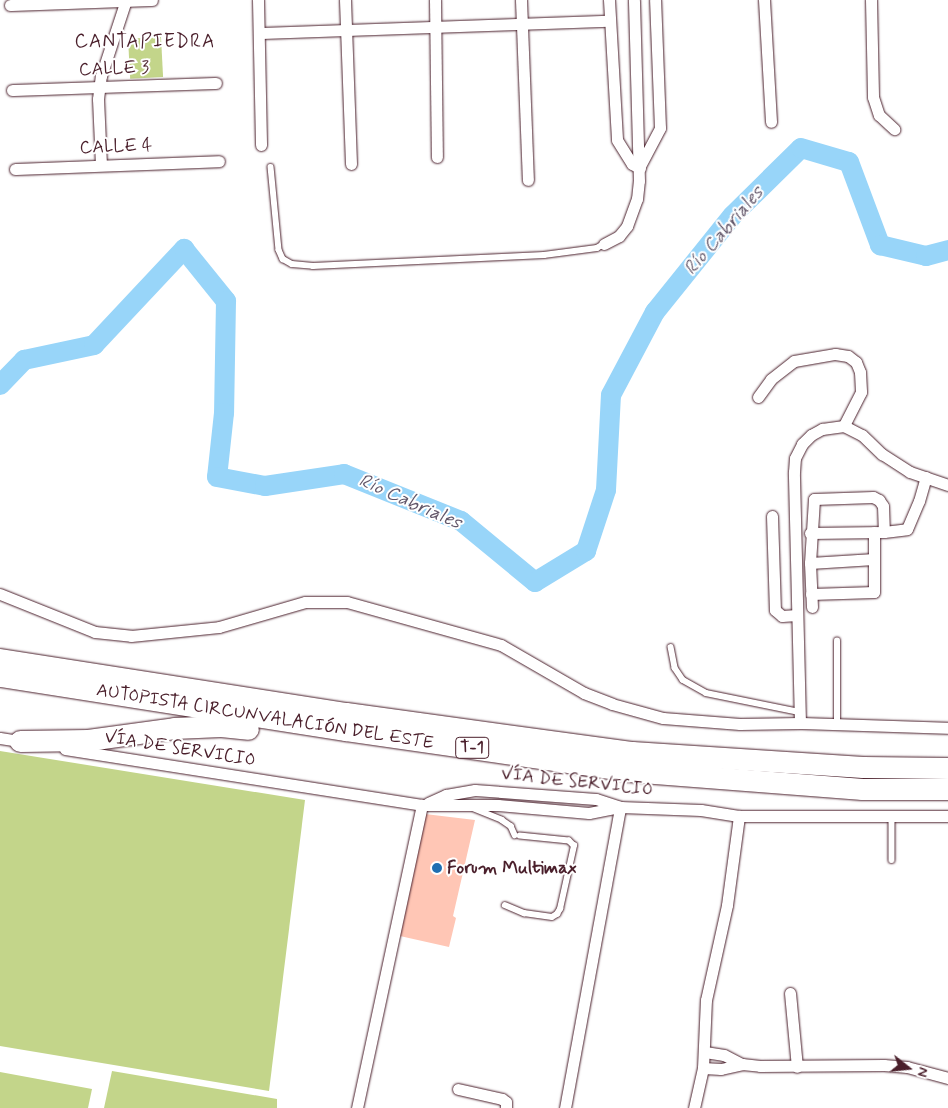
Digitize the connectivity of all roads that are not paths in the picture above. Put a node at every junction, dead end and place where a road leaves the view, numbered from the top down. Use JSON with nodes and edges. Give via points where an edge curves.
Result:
{"nodes":[{"id":1,"x":126,"y":0,"type":"edge"},
{"id":2,"x":152,"y":0,"type":"edge"},
{"id":3,"x":258,"y":0,"type":"edge"},
{"id":4,"x":345,"y":0,"type":"edge"},
{"id":5,"x":435,"y":0,"type":"edge"},
{"id":6,"x":521,"y":0,"type":"edge"},
{"id":7,"x":609,"y":0,"type":"edge"},
{"id":8,"x":634,"y":0,"type":"edge"},
{"id":9,"x":655,"y":0,"type":"edge"},
{"id":10,"x":764,"y":0,"type":"edge"},
{"id":11,"x":871,"y":0,"type":"edge"},
{"id":12,"x":10,"y":5,"type":"dead end"},
{"id":13,"x":610,"y":21,"type":"junction"},
{"id":14,"x":522,"y":25,"type":"junction"},
{"id":15,"x":436,"y":26,"type":"junction"},
{"id":16,"x":346,"y":30,"type":"junction"},
{"id":17,"x":260,"y":33,"type":"junction"},
{"id":18,"x":216,"y":83,"type":"dead end"},
{"id":19,"x":100,"y":87,"type":"junction"},
{"id":20,"x":12,"y":90,"type":"dead end"},
{"id":21,"x":771,"y":122,"type":"dead end"},
{"id":22,"x":894,"y":129,"type":"dead end"},
{"id":23,"x":261,"y":145,"type":"dead end"},
{"id":24,"x":437,"y":156,"type":"dead end"},
{"id":25,"x":218,"y":161,"type":"dead end"},
{"id":26,"x":351,"y":164,"type":"dead end"},
{"id":27,"x":101,"y":166,"type":"junction"},
{"id":28,"x":271,"y":167,"type":"dead end"},
{"id":29,"x":640,"y":168,"type":"junction"},
{"id":30,"x":15,"y":169,"type":"dead end"},
{"id":31,"x":528,"y":180,"type":"dead end"},
{"id":32,"x":604,"y":244,"type":"joint"},
{"id":33,"x":758,"y":397,"type":"dead end"},
{"id":34,"x":844,"y":426,"type":"junction"},
{"id":35,"x":926,"y":477,"type":"junction"},
{"id":36,"x":948,"y":485,"type":"edge"},
{"id":37,"x":772,"y":516,"type":"dead end"},
{"id":38,"x":879,"y":532,"type":"junction"},
{"id":39,"x":810,"y":533,"type":"junction"},
{"id":40,"x":874,"y":559,"type":"junction"},
{"id":41,"x":810,"y":563,"type":"junction"},
{"id":42,"x":0,"y":594,"type":"edge"},
{"id":43,"x":811,"y":594,"type":"junction"},
{"id":44,"x":812,"y":607,"type":"dead end"},
{"id":45,"x":797,"y":614,"type":"junction"},
{"id":46,"x":837,"y":641,"type":"dead end"},
{"id":47,"x":670,"y":646,"type":"dead end"},
{"id":48,"x":0,"y":659,"type":"edge"},
{"id":49,"x":0,"y":676,"type":"edge"},
{"id":50,"x":799,"y":717,"type":"junction"},
{"id":51,"x":837,"y":724,"type":"junction"},
{"id":52,"x":948,"y":728,"type":"edge"},
{"id":53,"x":353,"y":731,"type":"junction"},
{"id":54,"x":10,"y":740,"type":"edge"},
{"id":55,"x":948,"y":768,"type":"edge"},
{"id":56,"x":948,"y":789,"type":"edge"},
{"id":57,"x":505,"y":791,"type":"junction"},
{"id":58,"x":535,"y":794,"type":"junction"},
{"id":59,"x":422,"y":805,"type":"junction"},
{"id":60,"x":498,"y":805,"type":"junction"},
{"id":61,"x":469,"y":806,"type":"junction"},
{"id":62,"x":527,"y":808,"type":"junction"},
{"id":63,"x":620,"y":808,"type":"junction"},
{"id":64,"x":740,"y":816,"type":"junction"},
{"id":65,"x":892,"y":816,"type":"junction"},
{"id":66,"x":948,"y":816,"type":"edge"},
{"id":67,"x":892,"y":860,"type":"dead end"},
{"id":68,"x":505,"y":905,"type":"dead end"},
{"id":69,"x":790,"y":993,"type":"dead end"},
{"id":70,"x":705,"y":1052,"type":"junction"},
{"id":71,"x":742,"y":1064,"type":"junction"},
{"id":72,"x":703,"y":1068,"type":"junction"},
{"id":73,"x":797,"y":1068,"type":"junction"},
{"id":74,"x":948,"y":1075,"type":"edge"},
{"id":75,"x":458,"y":1089,"type":"dead end"},
{"id":76,"x":357,"y":1108,"type":"edge"},
{"id":77,"x":506,"y":1108,"type":"edge"},
{"id":78,"x":565,"y":1108,"type":"edge"},
{"id":79,"x":694,"y":1108,"type":"edge"}],
"edges":[{"from":1,"to":2,"type":"street"},
{"from":1,"to":12,"type":"street"},
{"from":1,"to":19,"type":"street"},
{"from":3,"to":17,"type":"street"},
{"from":4,"to":16,"type":"street"},
{"from":5,"to":15,"type":"street"},
{"from":6,"to":14,"type":"street"},
{"from":7,"to":13,"type":"street"},
{"from":8,"to":29,"type":"street"},
{"from":9,"to":29,"type":"street","via":[[660,128]]},
{"from":10,"to":21,"type":"street"},
{"from":11,"to":22,"type":"street","via":[[873,97],[879,115]]},
{"from":13,"to":14,"type":"street"},
{"from":13,"to":29,"type":"street","via":[[617,140],[632,164]]},
{"from":14,"to":15,"type":"street"},
{"from":14,"to":31,"type":"street"},
{"from":15,"to":16,"type":"street"},
{"from":15,"to":24,"type":"street"},
{"from":16,"to":17,"type":"street"},
{"from":16,"to":26,"type":"street"},
{"from":17,"to":23,"type":"street"},
{"from":18,"to":19,"type":"street","name":"CALLE 3"},
{"from":19,"to":20,"type":"street","name":"CALLE 3"},
{"from":19,"to":27,"type":"street"},
{"from":25,"to":27,"type":"street","name":"CALLE 4"},
{"from":27,"to":30,"type":"street","name":"CALLE 4"},
{"from":28,"to":32,"type":"lane","via":[[280,250],[283,259],[292,264],[313,266],[535,255],[597,248]]},
{"from":29,"to":32,"type":"street","via":[[632,216],[619,236]]},
{"from":33,"to":34,"type":"street","via":[[771,379],[794,361],[835,354],[848,356],[856,362],[860,372],[862,392]]},
{"from":34,"to":35,"type":"street","via":[[862,435],[882,454],[910,472]]},
{"from":34,"to":45,"type":"street","via":[[831,426],[811,434],[795,458]]},
{"from":35,"to":36,"type":"street"},
{"from":35,"to":38,"type":"street","via":[[909,526],[903,530]]},
{"from":37,"to":45,"type":"street","via":[[775,610],[782,616]]},
{"from":38,"to":39,"type":"street"},
{"from":38,"to":39,"type":"street","via":[[883,506],[879,500],[873,497],[820,497],[812,504]]},
{"from":38,"to":40,"type":"street"},
{"from":39,"to":41,"type":"street"},
{"from":40,"to":41,"type":"street"},
{"from":40,"to":43,"type":"street","via":[[874,592]]},
{"from":41,"to":43,"type":"street"},
{"from":42,"to":50,"type":"street","via":[[95,632],[131,636],[219,627],[305,602],[347,602],[501,645],[584,693],[663,718],[740,724]]},
{"from":43,"to":44,"type":"street"},
{"from":45,"to":50,"type":"street"},
{"from":46,"to":51,"type":"lane"},
{"from":47,"to":50,"type":"lane","via":[[675,668],[682,680],[706,693]]},
{"from":48,"to":55,"type":"highway","name":"AUTOPISTA CIRCUNVALACIÓN DEL ESTE","number":"T-1","via":[[346,713],[632,752],[863,767]]},
{"from":49,"to":53,"type":"highway","name":"AUTOPISTA CIRCUNVALACIÓN DEL ESTE","number":"T-1"},
{"from":50,"to":51,"type":"street"},
{"from":51,"to":52,"type":"street"},
{"from":53,"to":54,"type":"highway","via":[[274,732],[221,726],[174,728],[88,740]]},
{"from":53,"to":56,"type":"highway","name":"AUTOPISTA CIRCUNVALACIÓN DEL ESTE","number":"T-1","via":[[629,771],[862,790]]},
{"from":54,"to":59,"type":"street","name":"VÍA DE SERVICIO"},
{"from":57,"to":58,"type":"street","name":"VÍA DE SERVICIO"},
{"from":57,"to":59,"type":"street","name":"VÍA DE SERVICIO","via":[[475,790],[446,795]]},
{"from":57,"to":60,"type":"street"},
{"from":58,"to":62,"type":"lane"},
{"from":58,"to":63,"type":"street","name":"VÍA DE SERVICIO","via":[[596,799]]},
{"from":59,"to":61,"type":"street"},
{"from":59,"to":76,"type":"street"},
{"from":60,"to":61,"type":"street"},
{"from":60,"to":62,"type":"street"},
{"from":61,"to":68,"type":"lane","via":[[502,820],[517,836],[569,841],[574,846],[560,909],[556,914],[552,917],[524,913]]},
{"from":62,"to":63,"type":"street","via":[[589,814]]},
{"from":63,"to":64,"type":"street","name":"VÍA DE SERVICIO","via":[[701,810]]},
{"from":63,"to":78,"type":"street"},
{"from":64,"to":65,"type":"street","name":"VÍA DE SERVICIO"},
{"from":64,"to":70,"type":"street","via":[[727,905],[706,1000]]},
{"from":65,"to":66,"type":"street","name":"VÍA DE SERVICIO"},
{"from":65,"to":67,"type":"lane"},
{"from":69,"to":73,"type":"street"},
{"from":70,"to":71,"type":"street"},
{"from":70,"to":72,"type":"street"},
{"from":71,"to":72,"type":"street"},
{"from":71,"to":73,"type":"street"},
{"from":72,"to":79,"type":"street"},
{"from":73,"to":74,"type":"street","via":[[884,1065]]},
{"from":75,"to":77,"type":"street","via":[[502,1099]]}]}
